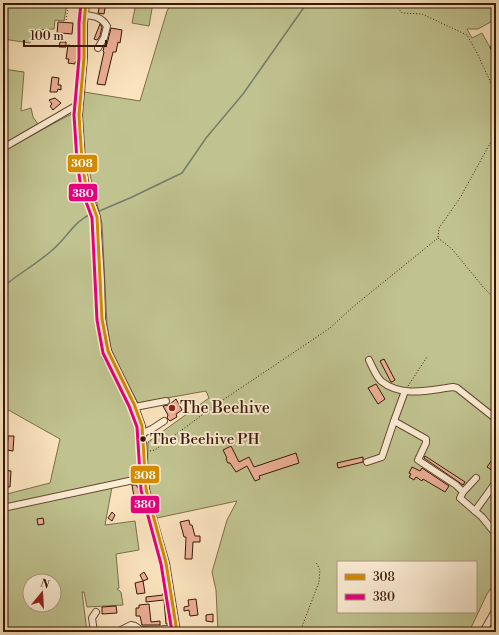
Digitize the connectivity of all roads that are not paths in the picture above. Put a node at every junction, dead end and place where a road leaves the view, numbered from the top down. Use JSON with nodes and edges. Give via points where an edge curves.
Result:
{"nodes":[{"id":1,"x":86,"y":3,"type":"edge"},
{"id":2,"x":85,"y":15,"type":"junction"},
{"id":3,"x":98,"y":48,"type":"dead end"},
{"id":4,"x":79,"y":104,"type":"junction"},
{"id":5,"x":3,"y":148,"type":"edge"},
{"id":6,"x":368,"y":360,"type":"dead end"},
{"id":7,"x":405,"y":392,"type":"junction"},
{"id":8,"x":166,"y":401,"type":"dead end"},
{"id":9,"x":135,"y":407,"type":"junction"},
{"id":10,"x":496,"y":419,"type":"edge"},
{"id":11,"x":164,"y":421,"type":"dead end"},
{"id":12,"x":394,"y":421,"type":"junction"},
{"id":13,"x":144,"y":433,"type":"junction"},
{"id":14,"x":366,"y":462,"type":"dead end"},
{"id":15,"x":476,"y":478,"type":"dead end"},
{"id":16,"x":145,"y":480,"type":"junction"},
{"id":17,"x":496,"y":482,"type":"edge"},
{"id":18,"x":463,"y":492,"type":"junction"},
{"id":19,"x":3,"y":508,"type":"edge"},
{"id":20,"x":475,"y":511,"type":"junction"},
{"id":21,"x":495,"y":533,"type":"edge"},
{"id":22,"x":496,"y":609,"type":"edge"},
{"id":23,"x":96,"y":612,"type":"dead end"},
{"id":24,"x":169,"y":629,"type":"dead end"},
{"id":25,"x":94,"y":632,"type":"edge"},
{"id":26,"x":117,"y":632,"type":"edge"},
{"id":27,"x":178,"y":632,"type":"edge"},
{"id":28,"x":483,"y":632,"type":"edge"}],
"edges":[{"from":1,"to":2,"type":"street"},
{"from":2,"to":3,"type":"street","via":[[98,17],[107,26]]},
{"from":2,"to":4,"type":"street"},
{"from":4,"to":5,"type":"street"},
{"from":4,"to":9,"type":"street","via":[[86,187],[97,217],[102,320],[108,351]]},
{"from":6,"to":7,"type":"street","via":[[380,380]]},
{"from":7,"to":10,"type":"street","via":[[457,388]]},
{"from":7,"to":12,"type":"street"},
{"from":8,"to":9,"type":"street"},
{"from":9,"to":13,"type":"street"},
{"from":11,"to":13,"type":"street"},
{"from":12,"to":14,"type":"street","via":[[382,456]]},
{"from":12,"to":18,"type":"street","via":[[425,438],[426,443],[418,460]]},
{"from":13,"to":16,"type":"street"},
{"from":15,"to":18,"type":"street"},
{"from":16,"to":19,"type":"street","via":[[129,481]]},
{"from":16,"to":27,"type":"street","via":[[168,570]]},
{"from":17,"to":20,"type":"street"},
{"from":18,"to":20,"type":"street","via":[[460,498]]},
{"from":20,"to":21,"type":"street"},
{"from":22,"to":28,"type":"street"},
{"from":23,"to":25,"type":"street","via":[[92,618]]},
{"from":24,"to":26,"type":"street","via":[[141,630],[131,624]]}]}
